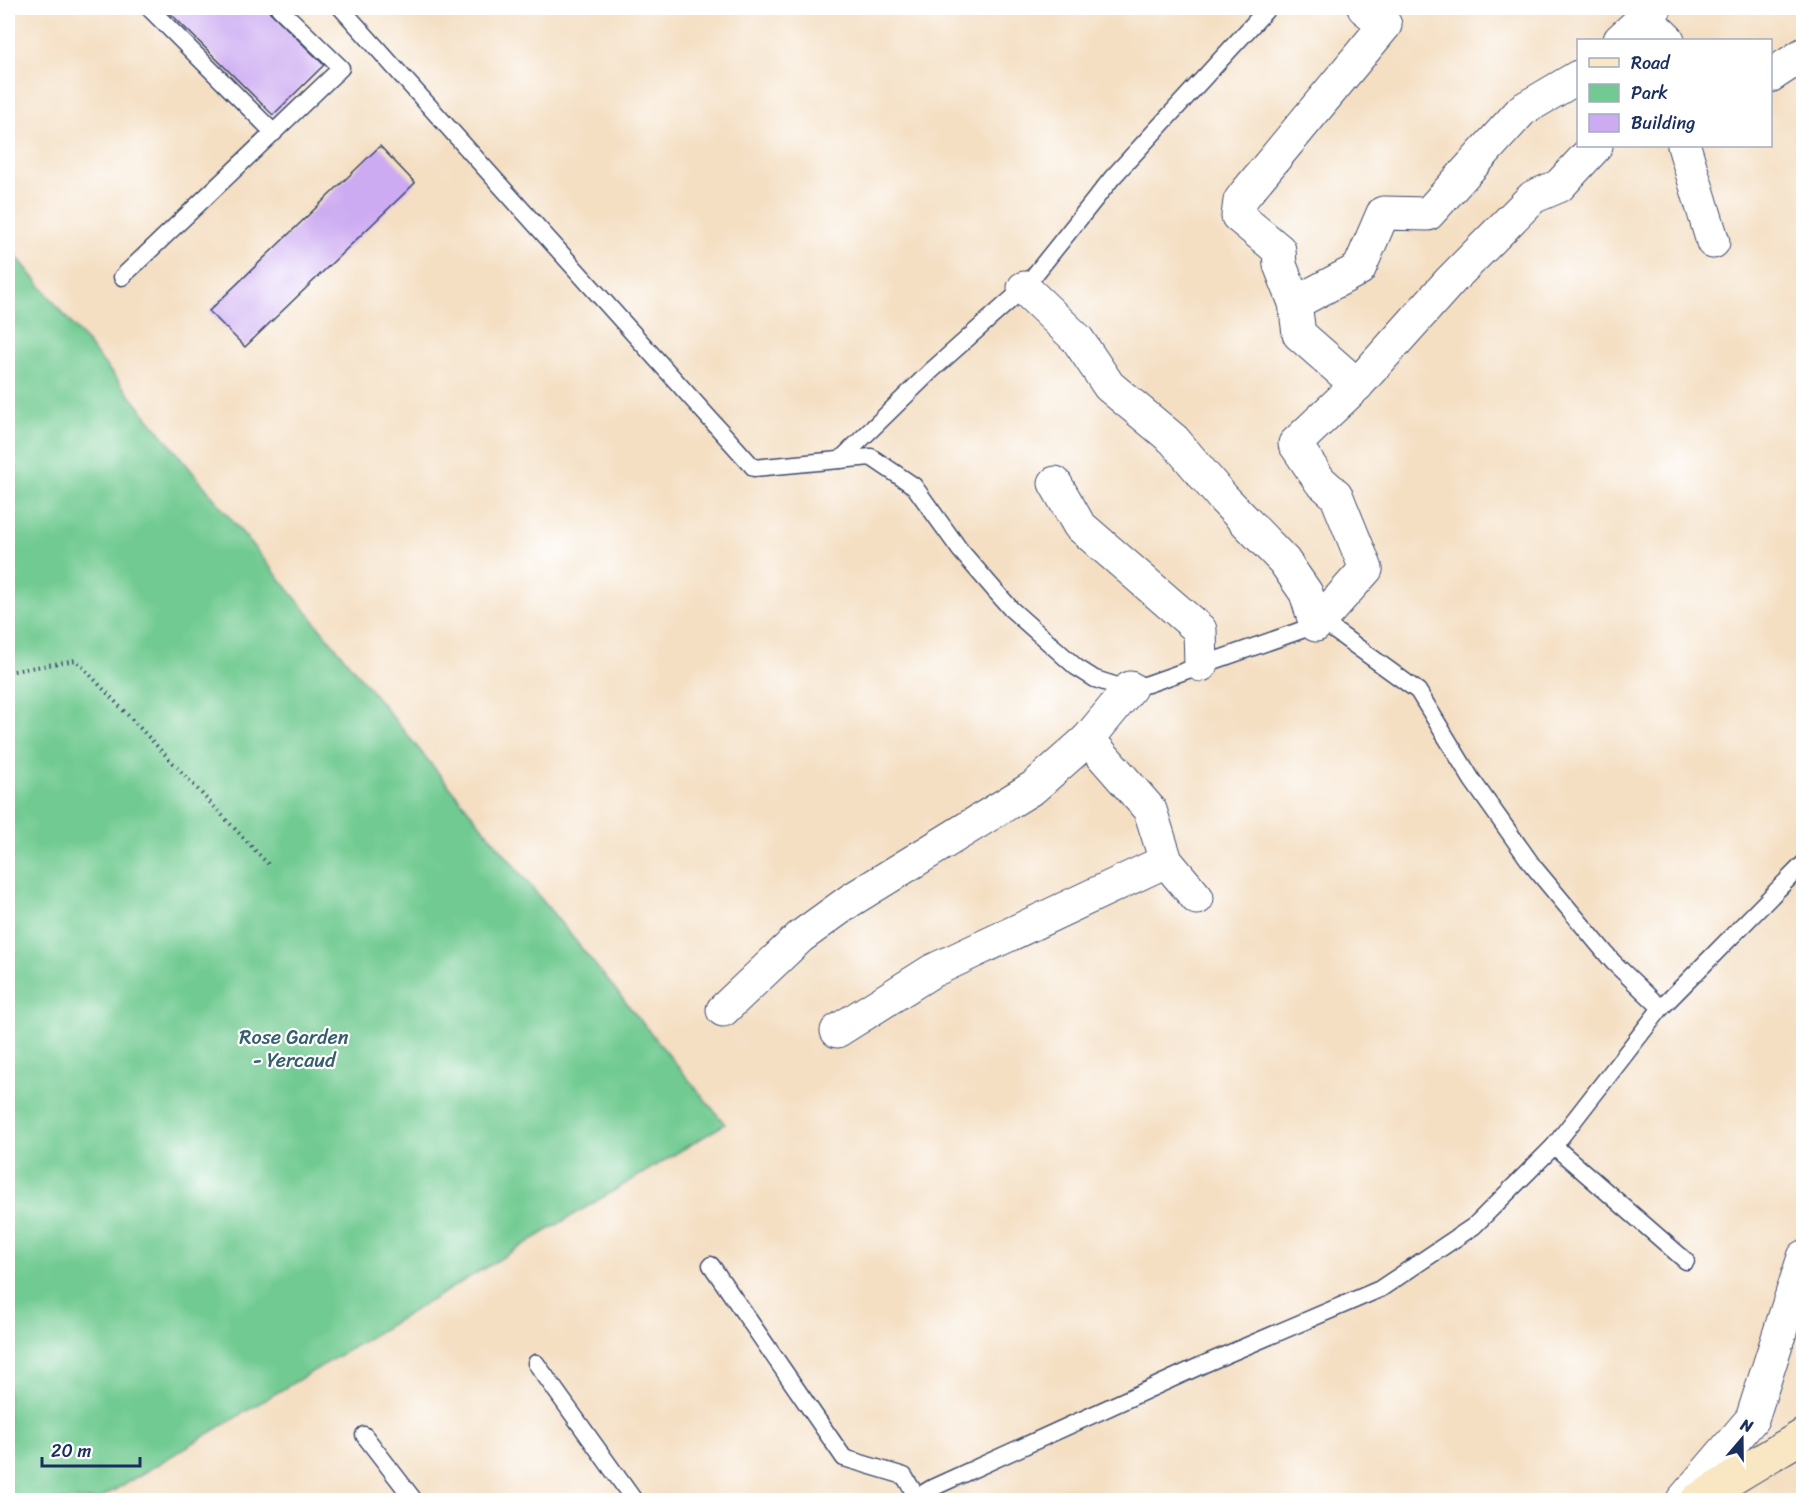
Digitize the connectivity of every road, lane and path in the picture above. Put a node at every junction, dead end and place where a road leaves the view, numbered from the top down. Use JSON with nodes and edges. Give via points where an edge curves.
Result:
{"nodes":[{"id":1,"x":149,"y":8,"type":"edge"},
{"id":2,"x":279,"y":8,"type":"edge"},
{"id":3,"x":341,"y":8,"type":"edge"},
{"id":4,"x":1268,"y":8,"type":"edge"},
{"id":5,"x":1364,"y":8,"type":"edge"},
{"id":6,"x":1650,"y":13,"type":"edge"},
{"id":7,"x":1621,"y":39,"type":"edge"},
{"id":8,"x":1667,"y":39,"type":"edge"},
{"id":9,"x":1803,"y":54,"type":"edge"},
{"id":10,"x":1772,"y":75,"type":"edge"},
{"id":11,"x":1577,"y":80,"type":"edge"},
{"id":12,"x":274,"y":133,"type":"junction"},
{"id":13,"x":1595,"y":147,"type":"edge"},
{"id":14,"x":1684,"y":147,"type":"edge"},
{"id":15,"x":1713,"y":242,"type":"dead end"},
{"id":16,"x":122,"y":277,"type":"dead end"},
{"id":17,"x":1024,"y":288,"type":"junction"},
{"id":18,"x":1295,"y":303,"type":"junction"},
{"id":19,"x":1357,"y":385,"type":"junction"},
{"id":20,"x":840,"y":460,"type":"junction"},
{"id":21,"x":1056,"y":483,"type":"dead end"},
{"id":22,"x":1316,"y":625,"type":"junction"},
{"id":23,"x":1201,"y":665,"type":"junction"},
{"id":24,"x":8,"y":672,"type":"edge"},
{"id":25,"x":1130,"y":688,"type":"junction"},
{"id":26,"x":1088,"y":739,"type":"junction"},
{"id":27,"x":1166,"y":861,"type":"junction"},
{"id":28,"x":268,"y":864,"type":"dead end"},
{"id":29,"x":1803,"y":864,"type":"edge"},
{"id":30,"x":1197,"y":898,"type":"dead end"},
{"id":31,"x":1661,"y":1008,"type":"junction"},
{"id":32,"x":723,"y":1010,"type":"dead end"},
{"id":33,"x":837,"y":1031,"type":"dead end"},
{"id":34,"x":1554,"y":1146,"type":"junction"},
{"id":35,"x":1803,"y":1257,"type":"edge"},
{"id":36,"x":1686,"y":1261,"type":"dead end"},
{"id":37,"x":711,"y":1265,"type":"dead end"},
{"id":38,"x":536,"y":1364,"type":"dead end"},
{"id":39,"x":364,"y":1435,"type":"dead end"},
{"id":40,"x":1803,"y":1435,"type":"edge"},
{"id":41,"x":914,"y":1499,"type":"edge"},
{"id":42,"x":414,"y":1500,"type":"edge"},
{"id":43,"x":634,"y":1500,"type":"edge"},
{"id":44,"x":1683,"y":1500,"type":"edge"},
{"id":45,"x":1697,"y":1500,"type":"edge"}],
"edges":[{"from":1,"to":12,"type":"lane"},
{"from":2,"to":12,"type":"lane","via":[[341,68]]},
{"from":3,"to":20,"type":"lane","via":[[754,468]]},
{"from":4,"to":17,"type":"lane","via":[[1112,178]]},
{"from":5,"to":18,"type":"street","via":[[1385,25],[1240,201],[1238,216],[1279,250],[1280,265]]},
{"from":6,"to":7,"type":"street"},
{"from":6,"to":8,"type":"street"},
{"from":9,"to":10,"type":"street"},
{"from":11,"to":18,"type":"street","via":[[1522,110],[1428,214],[1383,213],[1359,269]]},
{"from":12,"to":16,"type":"lane"},
{"from":13,"to":19,"type":"street","via":[[1559,186],[1533,197],[1450,281]]},
{"from":14,"to":15,"type":"street"},
{"from":17,"to":20,"type":"lane"},
{"from":17,"to":22,"type":"street","via":[[1078,340],[1109,386],[1174,440],[1284,561],[1306,593]]},
{"from":18,"to":19,"type":"street","via":[[1299,334]]},
{"from":19,"to":22,"type":"street","via":[[1295,444],[1320,482],[1336,495],[1366,568]]},
{"from":20,"to":25,"type":"lane","via":[[871,457],[914,486],[960,550],[1011,609],[1076,667],[1095,679]]},
{"from":21,"to":23,"type":"street","via":[[1079,525],[1200,630]]},
{"from":22,"to":23,"type":"lane"},
{"from":22,"to":31,"type":"lane","via":[[1330,628],[1418,691],[1472,780],[1533,866],[1613,962]]},
{"from":23,"to":25,"type":"lane"},
{"from":24,"to":28,"type":"path","via":[[76,660]]},
{"from":25,"to":26,"type":"street"},
{"from":26,"to":27,"type":"street","via":[[1150,810]]},
{"from":26,"to":32,"type":"street","via":[[1034,787],[901,868],[800,937]]},
{"from":27,"to":30,"type":"street"},
{"from":27,"to":33,"type":"street","via":[[933,971]]},
{"from":29,"to":31,"type":"lane"},
{"from":31,"to":34,"type":"lane"},
{"from":34,"to":36,"type":"lane"},
{"from":34,"to":41,"type":"lane","via":[[1474,1226],[1380,1289],[1191,1370]]},
{"from":35,"to":44,"type":"street","via":[[1752,1419]]},
{"from":37,"to":41,"type":"lane","via":[[844,1458],[904,1476]]},
{"from":38,"to":43,"type":"lane"},
{"from":39,"to":42,"type":"lane"},
{"from":40,"to":45,"type":"main road"}]}
